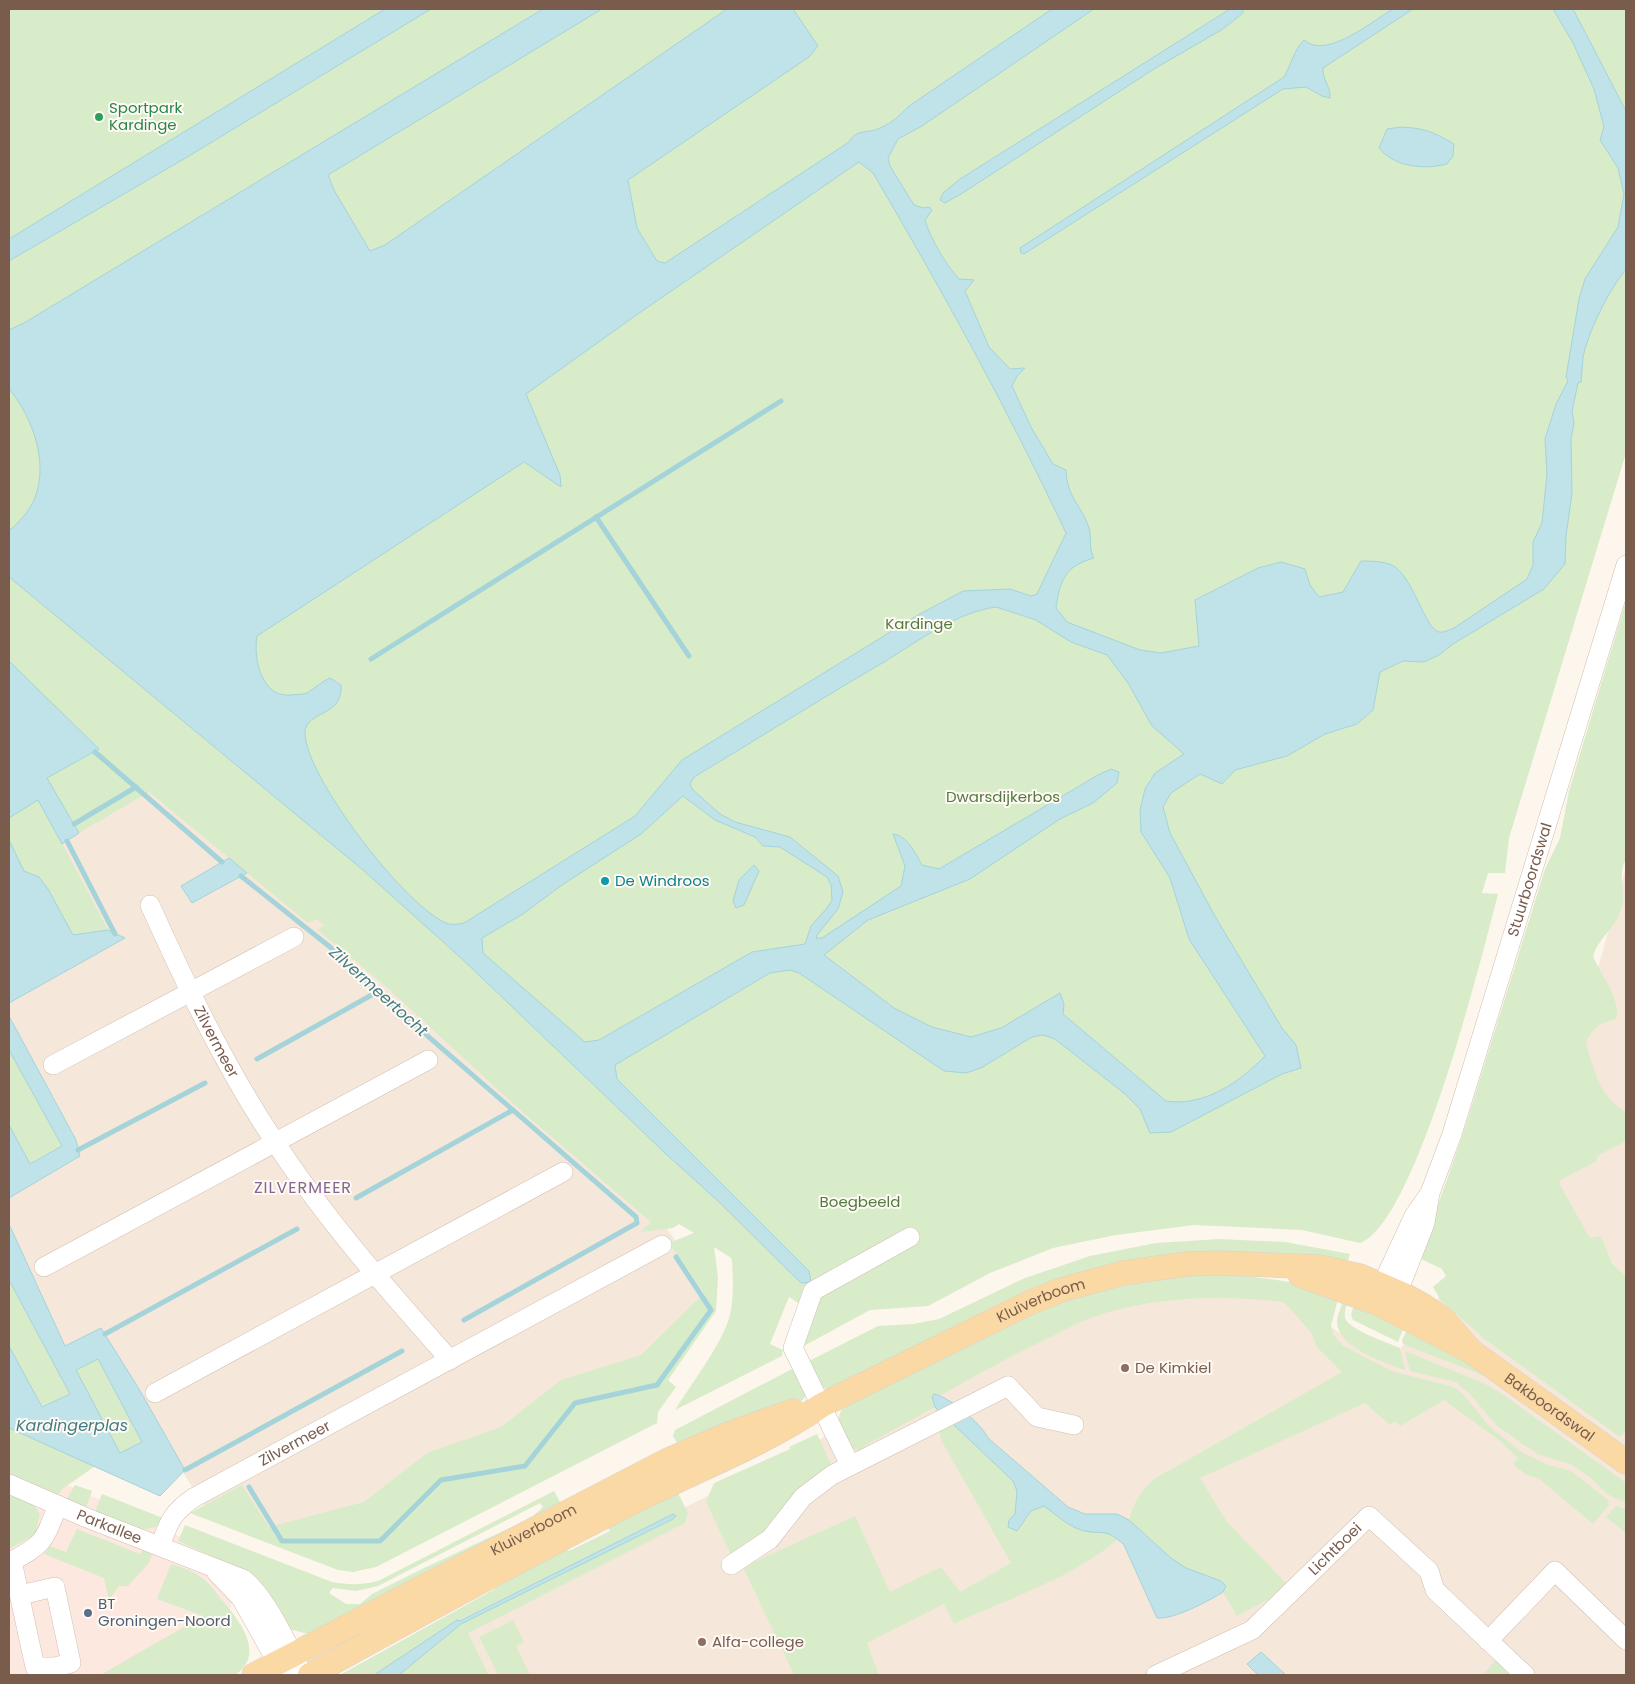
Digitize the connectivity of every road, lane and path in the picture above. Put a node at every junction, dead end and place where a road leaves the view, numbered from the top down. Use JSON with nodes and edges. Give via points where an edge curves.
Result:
{"nodes":[{"id":1,"x":1626,"y":565,"type":"edge"},
{"id":2,"x":150,"y":905,"type":"dead end"},
{"id":3,"x":294,"y":937,"type":"dead end"},
{"id":4,"x":189,"y":993,"type":"junction"},
{"id":5,"x":428,"y":1060,"type":"dead end"},
{"id":6,"x":53,"y":1065,"type":"dead end"},
{"id":7,"x":274,"y":1142,"type":"junction"},
{"id":8,"x":563,"y":1172,"type":"dead end"},
{"id":9,"x":910,"y":1237,"type":"dead end"},
{"id":10,"x":662,"y":1245,"type":"dead end"},
{"id":11,"x":44,"y":1267,"type":"dead end"},
{"id":12,"x":374,"y":1274,"type":"junction"},
{"id":13,"x":1388,"y":1294,"type":"junction"},
{"id":14,"x":450,"y":1360,"type":"junction"},
{"id":15,"x":155,"y":1393,"type":"dead end"},
{"id":16,"x":822,"y":1405,"type":"junction"},
{"id":17,"x":1074,"y":1425,"type":"dead end"},
{"id":18,"x":1626,"y":1462,"type":"edge"},
{"id":19,"x":850,"y":1465,"type":"junction"},
{"id":20,"x":9,"y":1484,"type":"edge"},
{"id":21,"x":58,"y":1506,"type":"junction"},
{"id":22,"x":160,"y":1546,"type":"junction"},
{"id":23,"x":11,"y":1562,"type":"edge"},
{"id":24,"x":731,"y":1565,"type":"dead end"},
{"id":25,"x":20,"y":1595,"type":"dead end"},
{"id":26,"x":1626,"y":1640,"type":"edge"},
{"id":27,"x":1488,"y":1641,"type":"junction"},
{"id":28,"x":293,"y":1667,"type":"edge"},
{"id":29,"x":254,"y":1675,"type":"edge"},
{"id":30,"x":310,"y":1675,"type":"edge"},
{"id":31,"x":1156,"y":1675,"type":"edge"},
{"id":32,"x":1525,"y":1675,"type":"edge"}],
"edges":[{"from":1,"to":13,"type":"street","name":"Stuurboordswal","via":[[1455,1124],[1430,1193],[1414,1216]]},
{"from":2,"to":4,"type":"street","name":"Zilvermeer"},
{"from":3,"to":4,"type":"street","name":"Zilvermeer"},
{"from":4,"to":6,"type":"street","name":"Zilvermeer"},
{"from":4,"to":7,"type":"street","name":"Zilvermeer"},
{"from":5,"to":7,"type":"street"},
{"from":7,"to":11,"type":"street"},
{"from":7,"to":12,"type":"street","name":"Zilvermeer"},
{"from":8,"to":12,"type":"street"},
{"from":9,"to":16,"type":"street","via":[[813,1291],[793,1348]]},
{"from":10,"to":14,"type":"street","name":"Zilvermeer"},
{"from":12,"to":14,"type":"street","name":"Zilvermeer"},
{"from":12,"to":15,"type":"street"},
{"from":13,"to":16,"type":"main road","name":"Kluiverboom","via":[[1338,1270],[1319,1267],[1220,1263],[1147,1268],[1092,1280],[1031,1302]]},
{"from":13,"to":18,"type":"main road","name":"Bakboordswal"},
{"from":14,"to":22,"type":"street","name":"Zilvermeer","via":[[194,1497],[172,1517]]},
{"from":16,"to":19,"type":"street"},
{"from":16,"to":28,"type":"main road","name":"Kluiverboom","via":[[782,1413],[666,1461]]},
{"from":16,"to":30,"type":"main road","name":"Kluiverboom","via":[[792,1425],[533,1552]]},
{"from":17,"to":19,"type":"street","via":[[1037,1417],[1008,1386]]},
{"from":19,"to":24,"type":"street","via":[[803,1497],[770,1539]]},
{"from":20,"to":21,"type":"street","name":"Parkallee"},
{"from":21,"to":22,"type":"street","name":"Parkallee"},
{"from":21,"to":23,"type":"street","via":[[39,1546]]},
{"from":22,"to":28,"type":"street","name":"Parkallee","via":[[244,1579],[256,1590]]},
{"from":23,"to":25,"type":"street"},
{"from":26,"to":27,"type":"street","via":[[1555,1571]]},
{"from":27,"to":31,"type":"street","name":"Lichtboei","via":[[1435,1590],[1429,1571],[1369,1516],[1252,1630]]},
{"from":27,"to":32,"type":"street","name":"Lichtboei"},
{"from":28,"to":29,"type":"main road","name":"Kluiverboom"}]}
